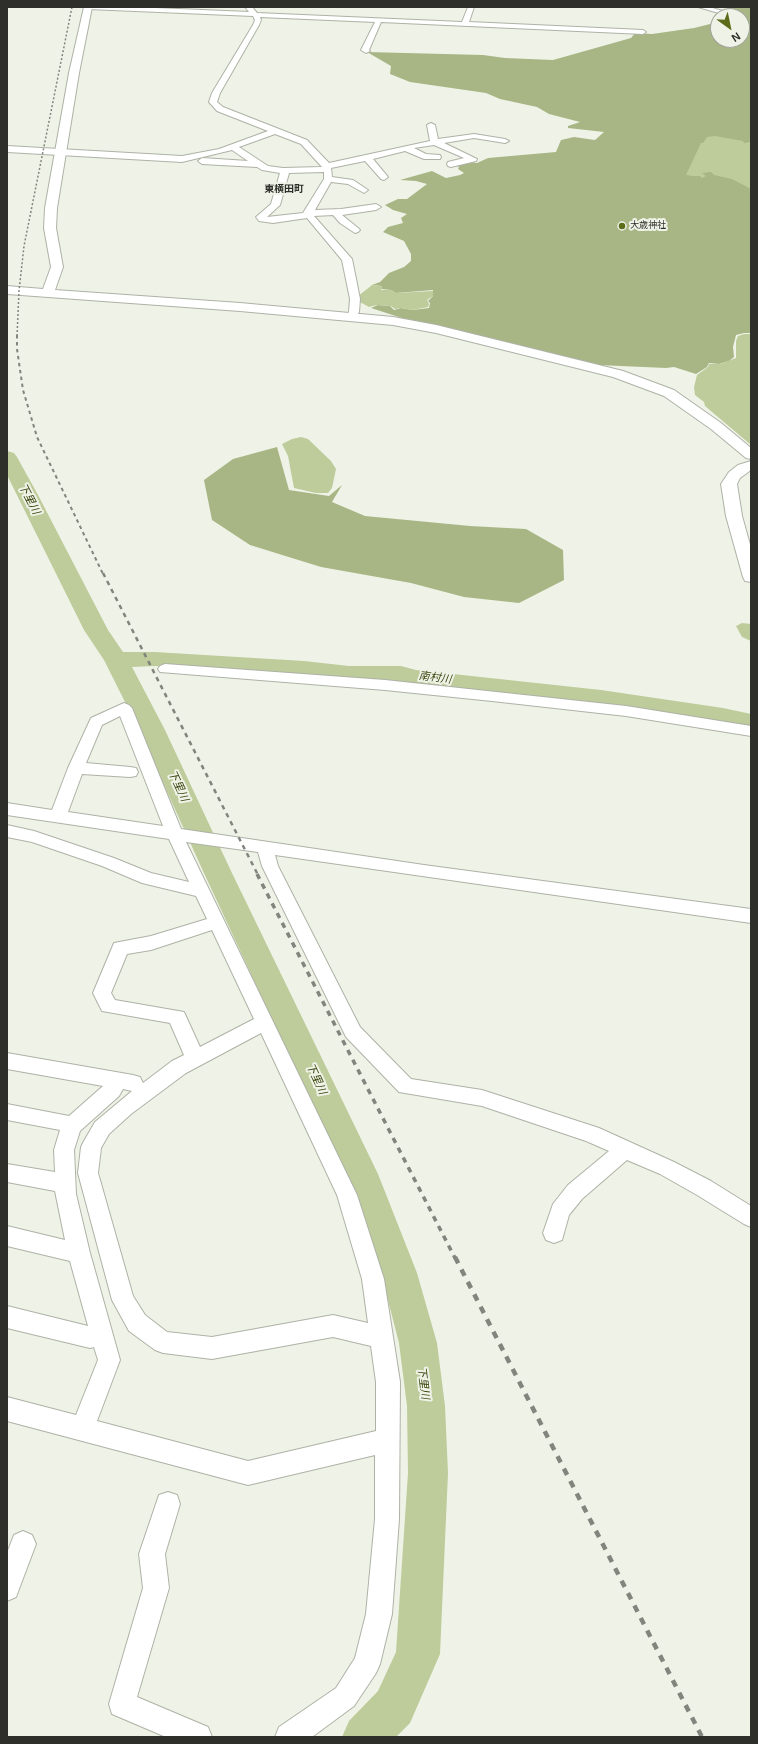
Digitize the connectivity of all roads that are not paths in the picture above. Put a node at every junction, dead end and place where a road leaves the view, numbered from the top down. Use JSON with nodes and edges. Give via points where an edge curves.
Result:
{"nodes":[{"id":1,"x":88,"y":7,"type":"edge"},
{"id":2,"x":248,"y":7,"type":"edge"},
{"id":3,"x":471,"y":7,"type":"edge"},
{"id":4,"x":255,"y":14,"type":"junction"},
{"id":5,"x":379,"y":20,"type":"junction"},
{"id":6,"x":465,"y":23,"type":"junction"},
{"id":7,"x":643,"y":32,"type":"dead end"},
{"id":8,"x":366,"y":52,"type":"dead end"},
{"id":9,"x":431,"y":125,"type":"dead end"},
{"id":10,"x":275,"y":131,"type":"junction"},
{"id":11,"x":505,"y":141,"type":"dead end"},
{"id":12,"x":434,"y":142,"type":"junction"},
{"id":13,"x":233,"y":147,"type":"junction"},
{"id":14,"x":406,"y":148,"type":"junction"},
{"id":15,"x":7,"y":149,"type":"edge"},
{"id":16,"x":60,"y":153,"type":"junction"},
{"id":17,"x":213,"y":154,"type":"junction"},
{"id":18,"x":437,"y":157,"type":"dead end"},
{"id":19,"x":367,"y":158,"type":"junction"},
{"id":20,"x":184,"y":159,"type":"junction"},
{"id":21,"x":228,"y":162,"type":"junction"},
{"id":22,"x":258,"y":164,"type":"junction"},
{"id":23,"x":451,"y":164,"type":"dead end"},
{"id":24,"x":327,"y":168,"type":"junction"},
{"id":25,"x":285,"y":171,"type":"junction"},
{"id":26,"x":222,"y":172,"type":"dead end"},
{"id":27,"x":384,"y":177,"type":"dead end"},
{"id":28,"x":328,"y":179,"type":"junction"},
{"id":29,"x":364,"y":190,"type":"dead end"},
{"id":30,"x":376,"y":207,"type":"dead end"},
{"id":31,"x":335,"y":212,"type":"junction"},
{"id":32,"x":308,"y":214,"type":"junction"},
{"id":33,"x":270,"y":219,"type":"junction"},
{"id":34,"x":274,"y":228,"type":"dead end"},
{"id":35,"x":355,"y":230,"type":"dead end"},
{"id":36,"x":7,"y":290,"type":"edge"},
{"id":37,"x":48,"y":293,"type":"junction"},
{"id":38,"x":350,"y":317,"type":"junction"},
{"id":39,"x":751,"y":455,"type":"edge"},
{"id":40,"x":751,"y":464,"type":"edge"},
{"id":41,"x":751,"y":577,"type":"edge"},
{"id":42,"x":165,"y":669,"type":"dead end"},
{"id":43,"x":751,"y":731,"type":"edge"},
{"id":44,"x":76,"y":768,"type":"junction"},
{"id":45,"x":130,"y":772,"type":"dead end"},
{"id":46,"x":7,"y":809,"type":"edge"},
{"id":47,"x":58,"y":816,"type":"junction"},
{"id":48,"x":7,"y":831,"type":"edge"},
{"id":49,"x":179,"y":836,"type":"junction"},
{"id":50,"x":265,"y":847,"type":"junction"},
{"id":51,"x":203,"y":891,"type":"junction"},
{"id":52,"x":751,"y":916,"type":"edge"},
{"id":53,"x":217,"y":922,"type":"junction"},
{"id":54,"x":265,"y":1022,"type":"junction"},
{"id":55,"x":195,"y":1058,"type":"junction"},
{"id":56,"x":7,"y":1061,"type":"edge"},
{"id":57,"x":7,"y":1112,"type":"edge"},
{"id":58,"x":71,"y":1126,"type":"junction"},
{"id":59,"x":625,"y":1148,"type":"junction"},
{"id":60,"x":7,"y":1173,"type":"edge"},
{"id":61,"x":65,"y":1181,"type":"junction"},
{"id":62,"x":751,"y":1217,"type":"edge"},
{"id":63,"x":554,"y":1233,"type":"dead end"},
{"id":64,"x":7,"y":1236,"type":"edge"},
{"id":65,"x":79,"y":1253,"type":"junction"},
{"id":66,"x":7,"y":1317,"type":"edge"},
{"id":67,"x":102,"y":1334,"type":"junction"},
{"id":68,"x":382,"y":1337,"type":"junction"},
{"id":69,"x":7,"y":1409,"type":"edge"},
{"id":70,"x":82,"y":1429,"type":"junction"},
{"id":71,"x":387,"y":1440,"type":"junction"},
{"id":72,"x":168,"y":1504,"type":"dead end"},
{"id":73,"x":23,"y":1544,"type":"dead end"},
{"id":74,"x":7,"y":1588,"type":"edge"},
{"id":75,"x":198,"y":1737,"type":"edge"},
{"id":76,"x":289,"y":1737,"type":"edge"}],
"edges":[{"from":1,"to":4,"type":"street"},
{"from":1,"to":16,"type":"street"},
{"from":2,"to":4,"type":"street"},
{"from":3,"to":6,"type":"street"},
{"from":4,"to":5,"type":"street"},
{"from":4,"to":10,"type":"street","via":[[258,20],[256,25],[213,102],[220,110]]},
{"from":5,"to":6,"type":"street"},
{"from":5,"to":8,"type":"street"},
{"from":6,"to":7,"type":"street"},
{"from":9,"to":12,"type":"street"},
{"from":10,"to":13,"type":"street"},
{"from":10,"to":24,"type":"street","via":[[304,142]]},
{"from":11,"to":12,"type":"street","via":[[474,136]]},
{"from":12,"to":14,"type":"street"},
{"from":12,"to":23,"type":"street","via":[[473,160]]},
{"from":13,"to":17,"type":"street"},
{"from":13,"to":22,"type":"street"},
{"from":14,"to":18,"type":"street","via":[[424,156]]},
{"from":14,"to":19,"type":"street"},
{"from":15,"to":16,"type":"street"},
{"from":16,"to":20,"type":"street"},
{"from":16,"to":37,"type":"street","via":[[50,228],[57,267]]},
{"from":17,"to":20,"type":"street"},
{"from":17,"to":21,"type":"street"},
{"from":19,"to":24,"type":"street"},
{"from":19,"to":27,"type":"street"},
{"from":20,"to":21,"type":"street"},
{"from":21,"to":22,"type":"street"},
{"from":21,"to":26,"type":"street"},
{"from":22,"to":25,"type":"street","via":[[264,168]]},
{"from":24,"to":25,"type":"street"},
{"from":24,"to":28,"type":"street"},
{"from":25,"to":33,"type":"street","via":[[275,205],[261,217]]},
{"from":28,"to":29,"type":"street","via":[[350,182]]},
{"from":28,"to":32,"type":"street"},
{"from":30,"to":31,"type":"street"},
{"from":31,"to":32,"type":"street"},
{"from":31,"to":35,"type":"street"},
{"from":32,"to":33,"type":"street"},
{"from":32,"to":38,"type":"street","via":[[347,259],[355,299],[354,312]]},
{"from":33,"to":34,"type":"street"},
{"from":36,"to":37,"type":"street"},
{"from":37,"to":38,"type":"street"},
{"from":38,"to":39,"type":"street","via":[[436,329],[618,374],[670,393]]},
{"from":40,"to":41,"type":"street","via":[[734,475],[729,484],[734,516]]},
{"from":42,"to":43,"type":"street","via":[[492,696],[626,711]]},
{"from":44,"to":45,"type":"street"},
{"from":44,"to":47,"type":"street"},
{"from":44,"to":49,"type":"street","via":[[96,722],[124,708]]},
{"from":46,"to":47,"type":"street"},
{"from":47,"to":49,"type":"street"},
{"from":48,"to":51,"type":"street","via":[[34,837],[108,862],[148,879]]},
{"from":49,"to":50,"type":"street"},
{"from":49,"to":51,"type":"street"},
{"from":50,"to":52,"type":"street"},
{"from":50,"to":59,"type":"street","via":[[270,866],[353,1032],[406,1086],[482,1098],[592,1134]]},
{"from":51,"to":53,"type":"street"},
{"from":53,"to":54,"type":"street"},
{"from":53,"to":55,"type":"street","via":[[151,943],[120,948],[102,993],[109,1006],[177,1017]]},
{"from":54,"to":55,"type":"street"},
{"from":54,"to":68,"type":"street","via":[[347,1195],[373,1279]]},
{"from":55,"to":68,"type":"street","via":[[124,1108],[102,1128],[91,1147],[88,1173],[123,1300],[136,1323],[163,1342],[212,1348],[333,1326]]},
{"from":56,"to":58,"type":"street","via":[[125,1082],[112,1090]]},
{"from":57,"to":58,"type":"street"},
{"from":58,"to":61,"type":"street","via":[[64,1150]]},
{"from":59,"to":62,"type":"street","via":[[686,1178]]},
{"from":59,"to":63,"type":"street","via":[[575,1192],[560,1211]]},
{"from":60,"to":61,"type":"street"},
{"from":61,"to":65,"type":"street"},
{"from":64,"to":65,"type":"street"},
{"from":65,"to":67,"type":"street"},
{"from":66,"to":67,"type":"street","via":[[90,1337]]},
{"from":67,"to":70,"type":"street","via":[[109,1360]]},
{"from":68,"to":71,"type":"street","via":[[388,1382]]},
{"from":69,"to":70,"type":"street"},
{"from":70,"to":71,"type":"street","via":[[248,1473]]},
{"from":71,"to":76,"type":"street","via":[[387,1519],[379,1614],[367,1664],[344,1696]]},
{"from":72,"to":75,"type":"street","via":[[152,1554],[156,1588],[122,1704]]},
{"from":73,"to":74,"type":"street"}]}
